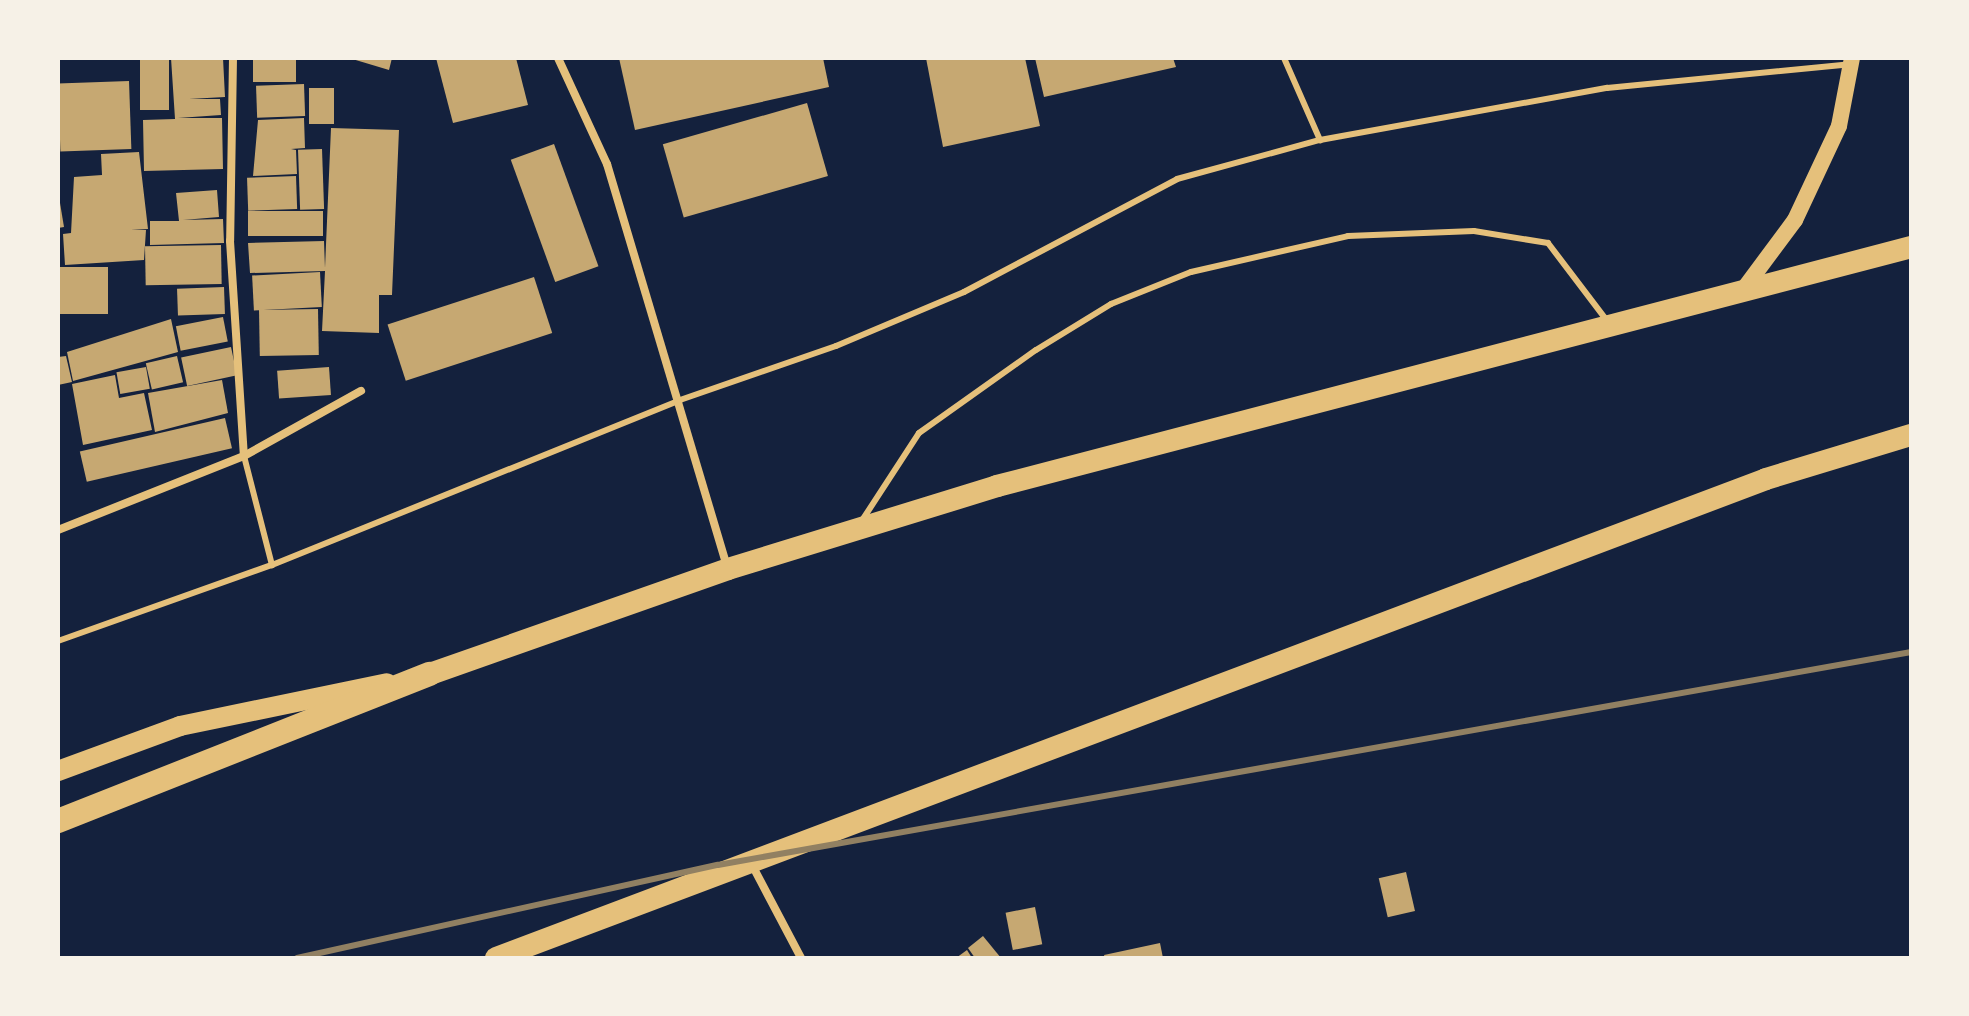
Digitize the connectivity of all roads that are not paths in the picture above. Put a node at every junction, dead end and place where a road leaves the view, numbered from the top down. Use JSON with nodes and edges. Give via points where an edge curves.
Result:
{"nodes":[{"id":1,"x":233,"y":58,"type":"edge"},
{"id":2,"x":558,"y":58,"type":"edge"},
{"id":3,"x":1284,"y":58,"type":"edge"},
{"id":4,"x":1852,"y":61,"type":"edge"},
{"id":5,"x":1320,"y":140,"type":"junction"},
{"id":6,"x":1911,"y":247,"type":"edge"},
{"id":7,"x":1740,"y":294,"type":"junction"},
{"id":8,"x":1610,"y":325,"type":"junction"},
{"id":9,"x":361,"y":391,"type":"dead end"},
{"id":10,"x":680,"y":400,"type":"junction"},
{"id":11,"x":1911,"y":435,"type":"edge"},
{"id":12,"x":244,"y":456,"type":"junction"},
{"id":13,"x":58,"y":530,"type":"edge"},
{"id":14,"x":854,"y":533,"type":"junction"},
{"id":15,"x":272,"y":565,"type":"junction"},
{"id":16,"x":728,"y":569,"type":"junction"},
{"id":17,"x":58,"y":641,"type":"edge"},
{"id":18,"x":430,"y":674,"type":"junction"},
{"id":19,"x":58,"y":771,"type":"edge"},
{"id":20,"x":58,"y":821,"type":"edge"},
{"id":21,"x":750,"y":861,"type":"junction"},
{"id":22,"x":496,"y":958,"type":"edge"},
{"id":23,"x":801,"y":958,"type":"edge"}],
"edges":[{"from":1,"to":12,"type":"street","via":[[230,241]]},
{"from":2,"to":10,"type":"street","via":[[607,164]]},
{"from":3,"to":5,"type":"lane"},
{"from":4,"to":5,"type":"lane","via":[[1607,88]]},
{"from":4,"to":7,"type":"main road","via":[[1839,126],[1795,220]]},
{"from":5,"to":10,"type":"lane","via":[[1177,179],[964,292],[836,346]]},
{"from":6,"to":7,"type":"highway"},
{"from":7,"to":8,"type":"highway"},
{"from":8,"to":14,"type":"highway","via":[[1012,482]]},
{"from":8,"to":14,"type":"lane","via":[[1548,243],[1474,231],[1348,236],[1191,272],[1111,304],[919,433]]},
{"from":9,"to":12,"type":"street"},
{"from":10,"to":15,"type":"lane"},
{"from":10,"to":16,"type":"street"},
{"from":11,"to":21,"type":"highway","via":[[1766,479]]},
{"from":12,"to":13,"type":"street"},
{"from":12,"to":15,"type":"lane"},
{"from":14,"to":16,"type":"highway"},
{"from":15,"to":17,"type":"lane"},
{"from":16,"to":18,"type":"highway"},
{"from":18,"to":19,"type":"main road","via":[[180,726]]},
{"from":18,"to":20,"type":"highway"},
{"from":21,"to":22,"type":"highway"},
{"from":21,"to":23,"type":"street"}]}
